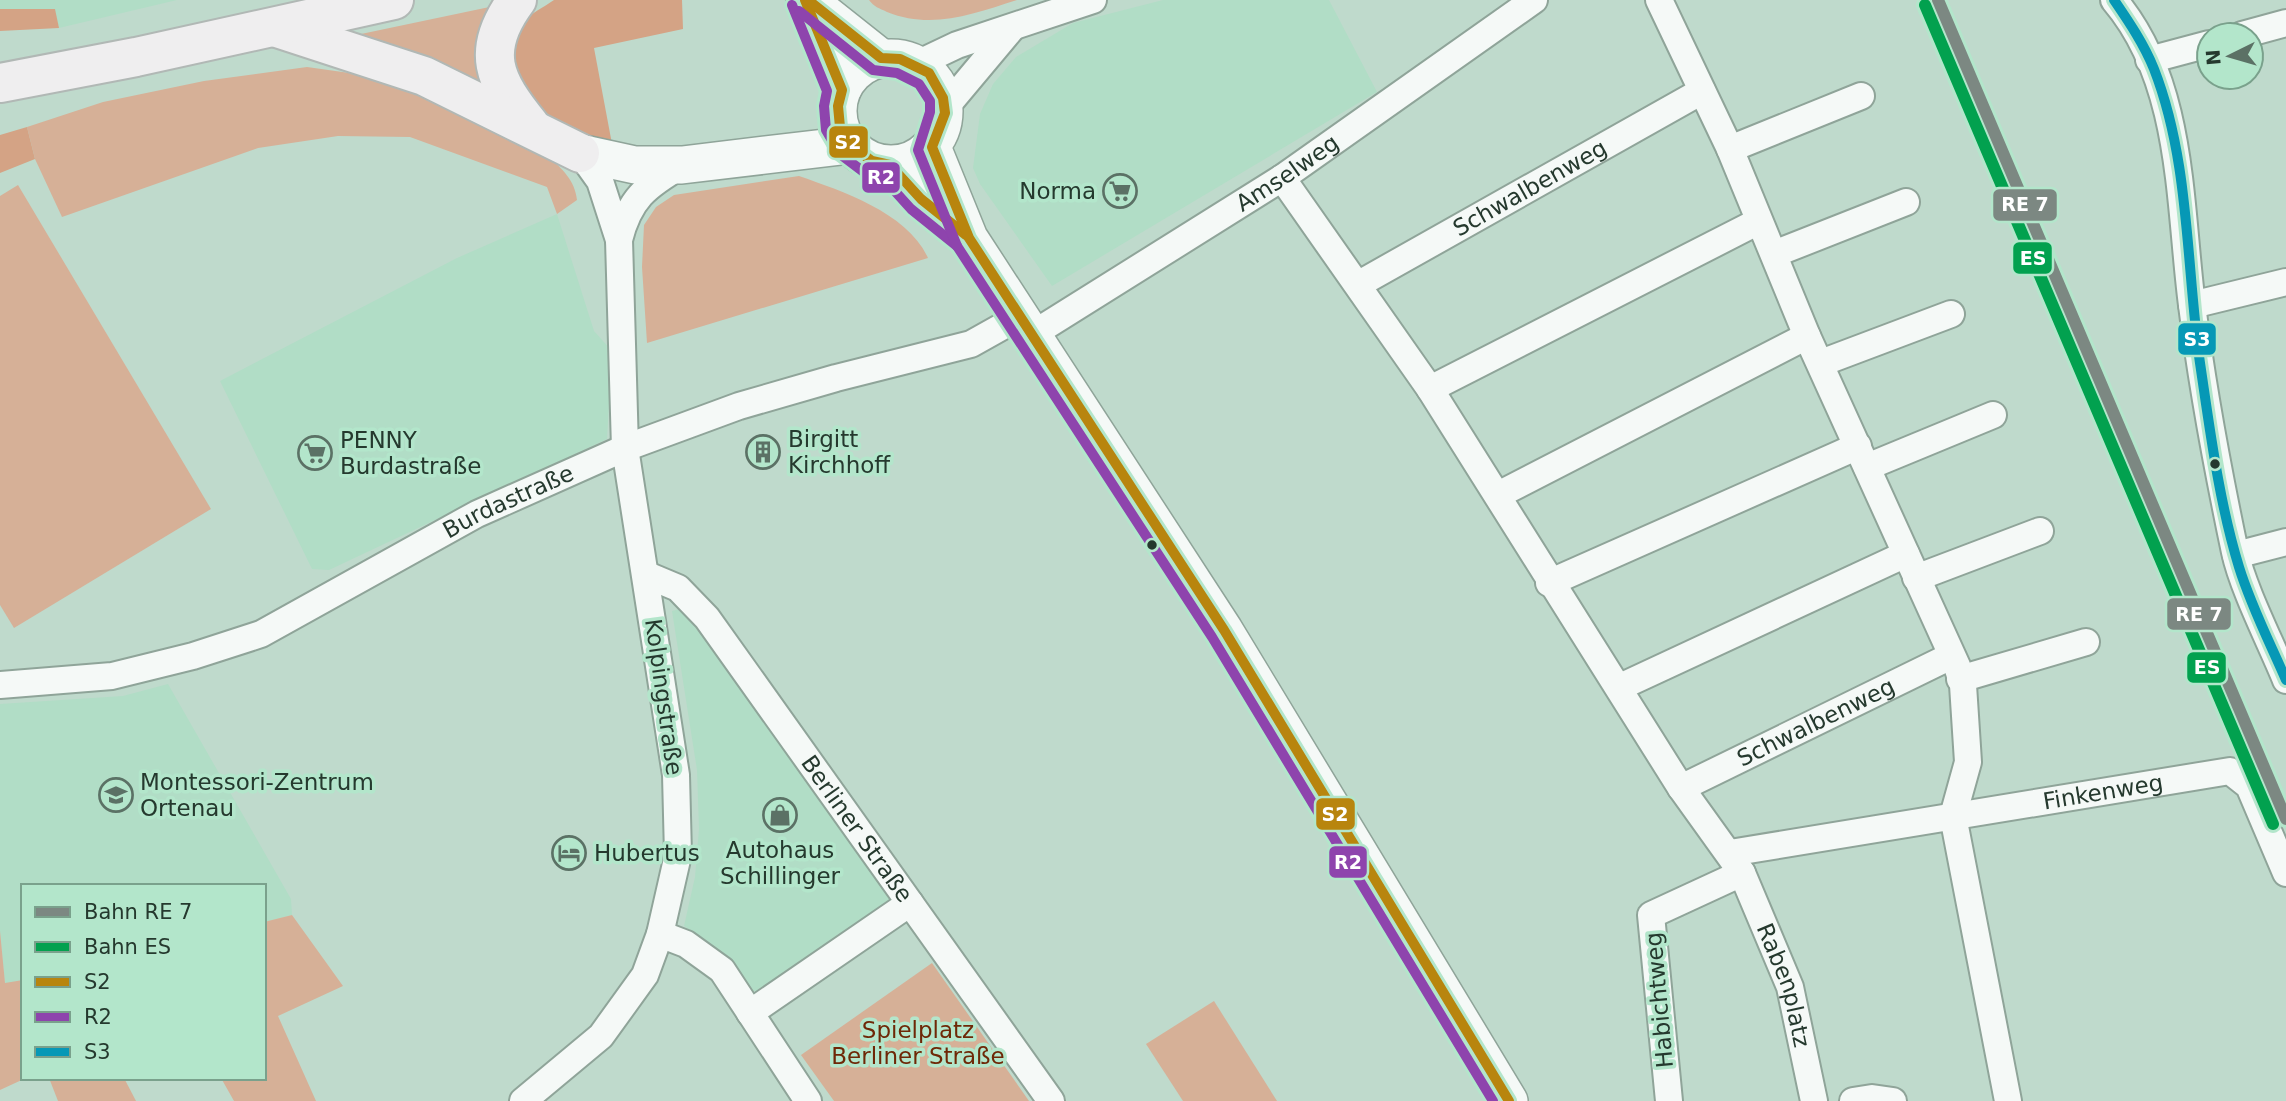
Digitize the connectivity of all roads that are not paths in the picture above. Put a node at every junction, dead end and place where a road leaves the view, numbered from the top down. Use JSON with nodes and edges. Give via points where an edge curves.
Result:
{"nodes":[{"id":1,"x":394,"y":0,"type":"edge"},
{"id":2,"x":517,"y":0,"type":"edge"},
{"id":3,"x":806,"y":0,"type":"edge"},
{"id":4,"x":1093,"y":0,"type":"edge"},
{"id":5,"x":1534,"y":0,"type":"edge"},
{"id":6,"x":1659,"y":0,"type":"edge"},
{"id":7,"x":2114,"y":0,"type":"edge"},
{"id":8,"x":2286,"y":23,"type":"edge"},
{"id":9,"x":1013,"y":26,"type":"junction"},
{"id":10,"x":277,"y":27,"type":"junction"},
{"id":11,"x":2265,"y":29,"type":"edge"},
{"id":12,"x":2195,"y":48,"type":"edge"},
{"id":13,"x":881,"y":58,"type":"junction"},
{"id":14,"x":2149,"y":60,"type":"junction"},
{"id":15,"x":0,"y":62,"type":"edge"},
{"id":16,"x":917,"y":64,"type":"junction"},
{"id":17,"x":55,"y":74,"type":"junction"},
{"id":18,"x":0,"y":83,"type":"edge"},
{"id":19,"x":1702,"y":91,"type":"junction"},
{"id":20,"x":1861,"y":96,"type":"dead end"},
{"id":21,"x":0,"y":98,"type":"edge"},
{"id":22,"x":840,"y":98,"type":"junction"},
{"id":23,"x":945,"y":108,"type":"junction"},
{"id":24,"x":532,"y":127,"type":"junction"},
{"id":25,"x":850,"y":145,"type":"junction"},
{"id":26,"x":932,"y":147,"type":"junction"},
{"id":27,"x":1730,"y":149,"type":"junction"},
{"id":28,"x":580,"y":153,"type":"junction"},
{"id":29,"x":757,"y":155,"type":"junction"},
{"id":30,"x":682,"y":165,"type":"junction"},
{"id":31,"x":890,"y":165,"type":"junction"},
{"id":32,"x":1282,"y":178,"type":"junction"},
{"id":33,"x":1906,"y":202,"type":"dead end"},
{"id":34,"x":1759,"y":221,"type":"junction"},
{"id":35,"x":969,"y":238,"type":"junction"},
{"id":36,"x":619,"y":240,"type":"junction"},
{"id":37,"x":1774,"y":254,"type":"junction"},
{"id":38,"x":2286,"y":282,"type":"edge"},
{"id":39,"x":1359,"y":284,"type":"junction"},
{"id":40,"x":2192,"y":305,"type":"junction"},
{"id":41,"x":1951,"y":314,"type":"dead end"},
{"id":42,"x":1027,"y":325,"type":"junction"},
{"id":43,"x":1807,"y":335,"type":"junction"},
{"id":44,"x":1821,"y":363,"type":"junction"},
{"id":45,"x":1430,"y":389,"type":"junction"},
{"id":46,"x":1993,"y":415,"type":"dead end"},
{"id":47,"x":625,"y":447,"type":"junction"},
{"id":48,"x":1863,"y":456,"type":"junction"},
{"id":49,"x":1498,"y":495,"type":"junction"},
{"id":50,"x":2040,"y":531,"type":"dead end"},
{"id":51,"x":2286,"y":542,"type":"edge"},
{"id":52,"x":2236,"y":555,"type":"junction"},
{"id":53,"x":1911,"y":566,"type":"junction"},
{"id":54,"x":647,"y":575,"type":"junction"},
{"id":55,"x":1549,"y":583,"type":"junction"},
{"id":56,"x":2086,"y":642,"type":"dead end"},
{"id":57,"x":1956,"y":667,"type":"junction"},
{"id":58,"x":2286,"y":680,"type":"edge"},
{"id":59,"x":0,"y":685,"type":"edge"},
{"id":60,"x":1620,"y":687,"type":"junction"},
{"id":61,"x":1681,"y":788,"type":"junction"},
{"id":62,"x":1953,"y":816,"type":"junction"},
{"id":63,"x":1736,"y":863,"type":"junction"},
{"id":64,"x":2286,"y":873,"type":"edge"},
{"id":65,"x":910,"y":903,"type":"junction"},
{"id":66,"x":660,"y":934,"type":"junction"},
{"id":67,"x":750,"y":1013,"type":"junction"},
{"id":68,"x":539,"y":1096,"type":"edge"},
{"id":69,"x":808,"y":1101,"type":"edge"},
{"id":70,"x":1051,"y":1101,"type":"edge"},
{"id":71,"x":1509,"y":1101,"type":"edge"},
{"id":72,"x":1669,"y":1101,"type":"edge"},
{"id":73,"x":1814,"y":1101,"type":"edge"},
{"id":74,"x":1853,"y":1101,"type":"edge"},
{"id":75,"x":1893,"y":1101,"type":"edge"},
{"id":76,"x":2008,"y":1101,"type":"edge"}],
"edges":[{"from":1,"to":10,"type":"highway"},
{"from":2,"to":24,"type":"highway","via":[[496,36],[494,63],[506,95]]},
{"from":3,"to":13,"type":"main road"},
{"from":3,"to":22,"type":"main road"},
{"from":4,"to":9,"type":"street"},
{"from":5,"to":32,"type":"street","name":"Amselweg"},
{"from":6,"to":19,"type":"street"},
{"from":7,"to":14,"type":"street"},
{"from":8,"to":11,"type":"street"},
{"from":9,"to":16,"type":"street"},
{"from":9,"to":23,"type":"street"},
{"from":10,"to":17,"type":"highway"},
{"from":10,"to":24,"type":"highway","via":[[424,76]]},
{"from":12,"to":14,"type":"street"},
{"from":13,"to":16,"type":"main road","via":[[900,57]]},
{"from":13,"to":22,"type":"main road","via":[[851,75]]},
{"from":14,"to":40,"type":"street","via":[[2168,117]]},
{"from":15,"to":17,"type":"highway"},
{"from":16,"to":23,"type":"main road","via":[[932,75]]},
{"from":17,"to":18,"type":"highway"},
{"from":17,"to":21,"type":"highway"},
{"from":19,"to":27,"type":"street"},
{"from":19,"to":39,"type":"street","name":"Schwalbenweg"},
{"from":20,"to":27,"type":"street"},
{"from":22,"to":25,"type":"main road","via":[[840,127]]},
{"from":22,"to":29,"type":"main road"},
{"from":23,"to":26,"type":"main road"},
{"from":24,"to":28,"type":"highway"},
{"from":25,"to":29,"type":"main road"},
{"from":25,"to":31,"type":"main road","via":[[872,161]]},
{"from":26,"to":31,"type":"main road","via":[[913,160]]},
{"from":26,"to":35,"type":"main road"},
{"from":27,"to":34,"type":"street"},
{"from":28,"to":30,"type":"main road","via":[[635,165]]},
{"from":28,"to":36,"type":"street","name":"Kolpingstraße","via":[[600,181]]},
{"from":29,"to":30,"type":"main road"},
{"from":30,"to":36,"type":"street","name":"Kolpingstraße","via":[[643,191],[629,208]]},
{"from":31,"to":35,"type":"main road","via":[[921,199]]},
{"from":32,"to":39,"type":"street"},
{"from":32,"to":42,"type":"street","name":"Amselweg"},
{"from":33,"to":37,"type":"street"},
{"from":34,"to":37,"type":"street"},
{"from":34,"to":45,"type":"street"},
{"from":35,"to":42,"type":"main road"},
{"from":36,"to":47,"type":"street","name":"Kolpingstraße"},
{"from":37,"to":43,"type":"street"},
{"from":38,"to":40,"type":"street"},
{"from":39,"to":45,"type":"street"},
{"from":40,"to":52,"type":"street"},
{"from":41,"to":44,"type":"street"},
{"from":42,"to":47,"type":"street","name":"Burdastraße","via":[[941,353],[751,403]]},
{"from":42,"to":71,"type":"main road","via":[[1224,630]]},
{"from":43,"to":44,"type":"street"},
{"from":43,"to":49,"type":"street"},
{"from":44,"to":48,"type":"street"},
{"from":45,"to":49,"type":"street"},
{"from":46,"to":48,"type":"street"},
{"from":47,"to":54,"type":"street","name":"Kolpingstraße"},
{"from":47,"to":59,"type":"street","name":"Burdastraße","via":[[477,514],[261,634],[112,676]]},
{"from":48,"to":53,"type":"street"},
{"from":48,"to":55,"type":"street"},
{"from":49,"to":55,"type":"street"},
{"from":50,"to":53,"type":"street"},
{"from":51,"to":52,"type":"street"},
{"from":52,"to":58,"type":"street"},
{"from":53,"to":57,"type":"street"},
{"from":53,"to":60,"type":"street"},
{"from":54,"to":65,"type":"street","name":"Berliner Straße","via":[[678,588],[706,618]]},
{"from":54,"to":66,"type":"street","name":"Kolpingstraße","via":[[676,775],[678,855]]},
{"from":55,"to":60,"type":"street"},
{"from":56,"to":57,"type":"street","name":"Schwalbenweg"},
{"from":57,"to":61,"type":"street","name":"Schwalbenweg"},
{"from":57,"to":62,"type":"street","via":[[1968,762]]},
{"from":60,"to":61,"type":"street"},
{"from":61,"to":63,"type":"street"},
{"from":62,"to":63,"type":"street","name":"Finkenweg"},
{"from":62,"to":64,"type":"street","name":"Finkenweg","via":[[2230,771],[2249,786]]},
{"from":62,"to":76,"type":"street"},
{"from":63,"to":72,"type":"street","name":"Habichtweg","via":[[1651,915]]},
{"from":63,"to":73,"type":"street","name":"Rabenplatz","via":[[1790,987]]},
{"from":65,"to":67,"type":"street"},
{"from":65,"to":70,"type":"street","name":"Berliner Straße"},
{"from":66,"to":67,"type":"street","via":[[704,954],[722,970]]},
{"from":66,"to":68,"type":"street","name":"Kolpingstraße","via":[[645,975],[601,1036]]},
{"from":67,"to":69,"type":"street"},
{"from":74,"to":75,"type":"street"}]}
